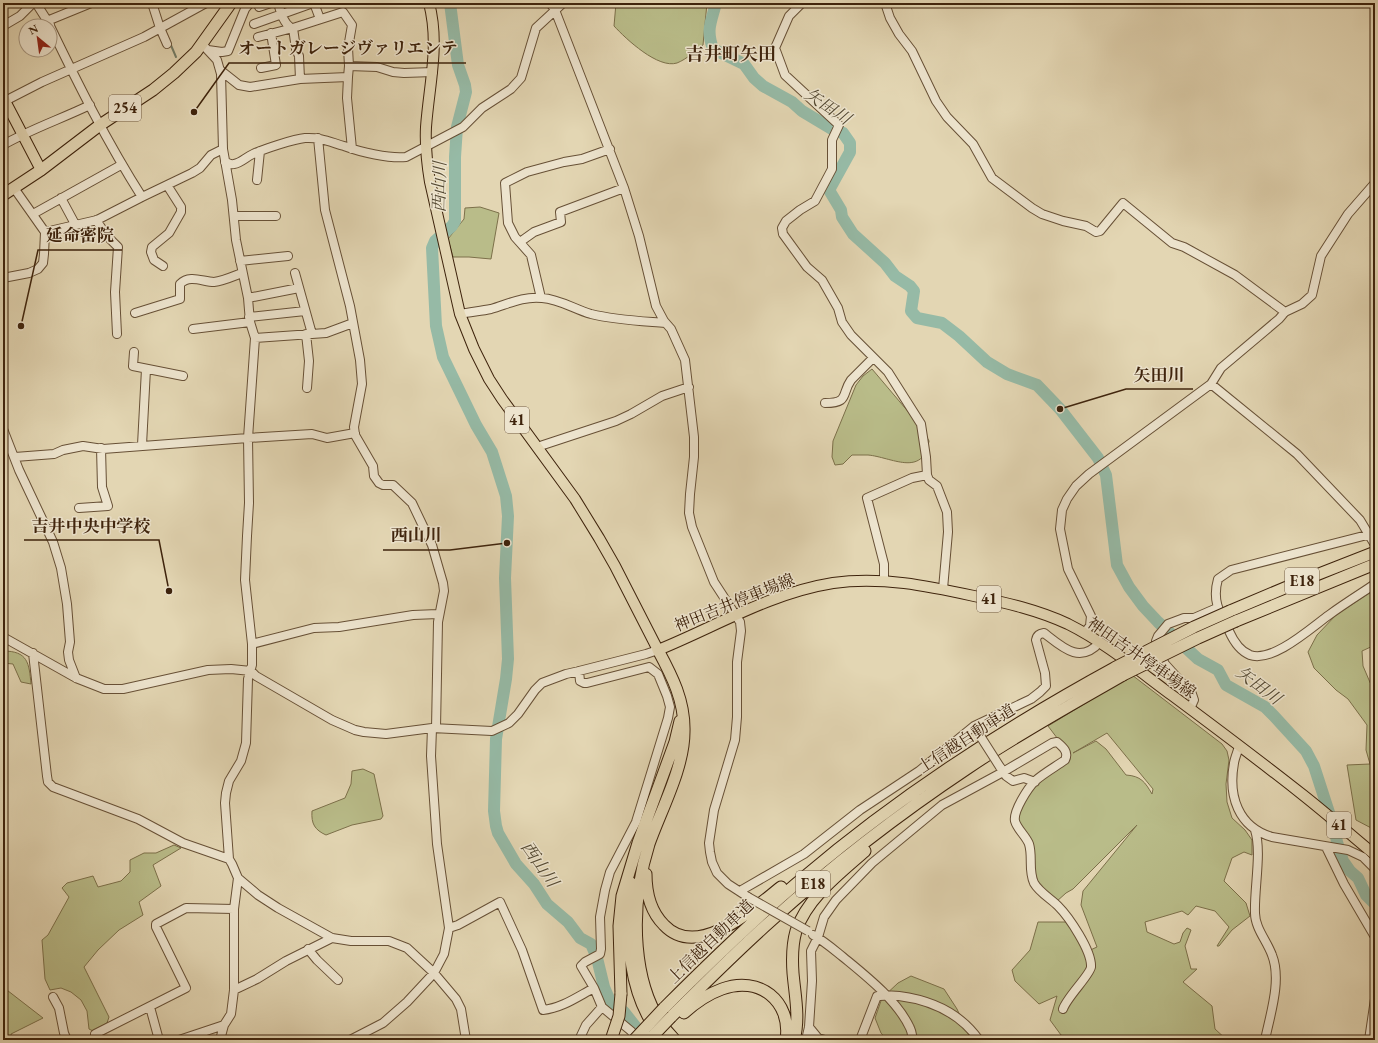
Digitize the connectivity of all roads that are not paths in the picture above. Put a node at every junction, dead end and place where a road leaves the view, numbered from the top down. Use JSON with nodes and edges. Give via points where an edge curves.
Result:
{"nodes":[{"id":1,"x":35,"y":3,"type":"edge"},
{"id":2,"x":91,"y":3,"type":"edge"},
{"id":3,"x":152,"y":3,"type":"edge"},
{"id":4,"x":206,"y":3,"type":"edge"},
{"id":5,"x":231,"y":3,"type":"edge"},
{"id":6,"x":250,"y":3,"type":"edge"},
{"id":7,"x":271,"y":3,"type":"edge"},
{"id":8,"x":278,"y":3,"type":"edge"},
{"id":9,"x":314,"y":3,"type":"edge"},
{"id":10,"x":429,"y":3,"type":"edge"},
{"id":11,"x":564,"y":3,"type":"edge"},
{"id":12,"x":802,"y":3,"type":"edge"},
{"id":13,"x":885,"y":3,"type":"edge"},
{"id":14,"x":260,"y":7,"type":"dead end"},
{"id":15,"x":552,"y":7,"type":"edge"},
{"id":16,"x":281,"y":15,"type":"junction"},
{"id":17,"x":45,"y":18,"type":"edge"},
{"id":18,"x":320,"y":19,"type":"junction"},
{"id":19,"x":58,"y":20,"type":"edge"},
{"id":20,"x":254,"y":24,"type":"dead end"},
{"id":21,"x":3,"y":26,"type":"edge"},
{"id":22,"x":160,"y":28,"type":"junction"},
{"id":23,"x":292,"y":28,"type":"junction"},
{"id":24,"x":271,"y":33,"type":"junction"},
{"id":25,"x":258,"y":37,"type":"dead end"},
{"id":26,"x":58,"y":42,"type":"edge"},
{"id":27,"x":167,"y":44,"type":"dead end"},
{"id":28,"x":205,"y":47,"type":"junction"},
{"id":29,"x":349,"y":66,"type":"junction"},
{"id":30,"x":261,"y":68,"type":"dead end"},
{"id":31,"x":71,"y":69,"type":"junction"},
{"id":32,"x":220,"y":70,"type":"junction"},
{"id":33,"x":433,"y":72,"type":"junction"},
{"id":34,"x":348,"y":77,"type":"junction"},
{"id":35,"x":300,"y":79,"type":"junction"},
{"id":36,"x":4,"y":100,"type":"edge"},
{"id":37,"x":90,"y":105,"type":"junction"},
{"id":38,"x":100,"y":125,"type":"junction"},
{"id":39,"x":22,"y":134,"type":"junction"},
{"id":40,"x":318,"y":138,"type":"junction"},
{"id":41,"x":3,"y":145,"type":"edge"},
{"id":42,"x":426,"y":146,"type":"junction"},
{"id":43,"x":223,"y":149,"type":"junction"},
{"id":44,"x":352,"y":149,"type":"junction"},
{"id":45,"x":610,"y":150,"type":"junction"},
{"id":46,"x":260,"y":151,"type":"junction"},
{"id":47,"x":225,"y":162,"type":"junction"},
{"id":48,"x":121,"y":164,"type":"junction"},
{"id":49,"x":41,"y":170,"type":"junction"},
{"id":50,"x":257,"y":180,"type":"dead end"},
{"id":51,"x":1375,"y":183,"type":"edge"},
{"id":52,"x":168,"y":185,"type":"junction"},
{"id":53,"x":14,"y":188,"type":"junction"},
{"id":54,"x":624,"y":188,"type":"junction"},
{"id":55,"x":3,"y":196,"type":"edge"},
{"id":56,"x":142,"y":197,"type":"junction"},
{"id":57,"x":61,"y":198,"type":"junction"},
{"id":58,"x":33,"y":214,"type":"junction"},
{"id":59,"x":234,"y":216,"type":"junction"},
{"id":60,"x":276,"y":216,"type":"dead end"},
{"id":61,"x":96,"y":220,"type":"junction"},
{"id":62,"x":75,"y":224,"type":"junction"},
{"id":63,"x":45,"y":232,"type":"junction"},
{"id":64,"x":520,"y":242,"type":"junction"},
{"id":65,"x":288,"y":256,"type":"dead end"},
{"id":66,"x":240,"y":261,"type":"junction"},
{"id":67,"x":163,"y":266,"type":"dead end"},
{"id":68,"x":242,"y":273,"type":"junction"},
{"id":69,"x":294,"y":273,"type":"dead end"},
{"id":70,"x":3,"y":278,"type":"edge"},
{"id":71,"x":299,"y":288,"type":"junction"},
{"id":72,"x":248,"y":298,"type":"junction"},
{"id":73,"x":541,"y":298,"type":"junction"},
{"id":74,"x":306,"y":311,"type":"junction"},
{"id":75,"x":1285,"y":312,"type":"junction"},
{"id":76,"x":136,"y":313,"type":"dead end"},
{"id":77,"x":460,"y":314,"type":"junction"},
{"id":78,"x":249,"y":320,"type":"junction"},
{"id":79,"x":353,"y":323,"type":"junction"},
{"id":80,"x":665,"y":323,"type":"junction"},
{"id":81,"x":194,"y":329,"type":"dead end"},
{"id":82,"x":117,"y":334,"type":"dead end"},
{"id":83,"x":309,"y":334,"type":"junction"},
{"id":84,"x":255,"y":338,"type":"junction"},
{"id":85,"x":134,"y":352,"type":"dead end"},
{"id":86,"x":874,"y":358,"type":"junction"},
{"id":87,"x":146,"y":369,"type":"junction"},
{"id":88,"x":183,"y":376,"type":"dead end"},
{"id":89,"x":1211,"y":384,"type":"junction"},
{"id":90,"x":689,"y":387,"type":"junction"},
{"id":91,"x":307,"y":388,"type":"dead end"},
{"id":92,"x":825,"y":403,"type":"dead end"},
{"id":93,"x":3,"y":429,"type":"edge"},
{"id":94,"x":355,"y":433,"type":"junction"},
{"id":95,"x":248,"y":438,"type":"junction"},
{"id":96,"x":142,"y":445,"type":"junction"},
{"id":97,"x":537,"y":447,"type":"junction"},
{"id":98,"x":101,"y":448,"type":"junction"},
{"id":99,"x":15,"y":457,"type":"junction"},
{"id":100,"x":927,"y":475,"type":"junction"},
{"id":101,"x":79,"y":508,"type":"dead end"},
{"id":102,"x":1372,"y":534,"type":"edge"},
{"id":103,"x":1375,"y":545,"type":"edge"},
{"id":104,"x":1375,"y":552,"type":"edge"},
{"id":105,"x":1375,"y":564,"type":"edge"},
{"id":106,"x":884,"y":580,"type":"junction"},
{"id":107,"x":1375,"y":584,"type":"edge"},
{"id":108,"x":943,"y":589,"type":"junction"},
{"id":109,"x":1217,"y":608,"type":"junction"},
{"id":110,"x":438,"y":614,"type":"junction"},
{"id":111,"x":735,"y":615,"type":"junction"},
{"id":112,"x":1233,"y":616,"type":"junction"},
{"id":113,"x":1084,"y":633,"type":"junction"},
{"id":114,"x":3,"y":637,"type":"edge"},
{"id":115,"x":1100,"y":642,"type":"junction"},
{"id":116,"x":252,"y":644,"type":"junction"},
{"id":117,"x":658,"y":650,"type":"junction"},
{"id":118,"x":33,"y":653,"type":"junction"},
{"id":119,"x":251,"y":671,"type":"junction"},
{"id":120,"x":579,"y":671,"type":"junction"},
{"id":121,"x":1120,"y":671,"type":"junction"},
{"id":122,"x":76,"y":678,"type":"junction"},
{"id":123,"x":681,"y":702,"type":"junction"},
{"id":124,"x":1190,"y":708,"type":"junction"},
{"id":125,"x":434,"y":728,"type":"junction"},
{"id":126,"x":976,"y":728,"type":"junction"},
{"id":127,"x":1239,"y":746,"type":"junction"},
{"id":128,"x":968,"y":768,"type":"junction"},
{"id":129,"x":1002,"y":770,"type":"junction"},
{"id":130,"x":1035,"y":782,"type":"junction"},
{"id":131,"x":920,"y":787,"type":"junction"},
{"id":132,"x":1255,"y":830,"type":"junction"},
{"id":133,"x":650,"y":844,"type":"junction"},
{"id":134,"x":1330,"y":847,"type":"junction"},
{"id":135,"x":1375,"y":855,"type":"edge"},
{"id":136,"x":229,"y":859,"type":"junction"},
{"id":137,"x":633,"y":860,"type":"junction"},
{"id":138,"x":1375,"y":869,"type":"edge"},
{"id":139,"x":238,"y":878,"type":"junction"},
{"id":140,"x":740,"y":891,"type":"junction"},
{"id":141,"x":234,"y":909,"type":"junction"},
{"id":142,"x":448,"y":928,"type":"junction"},
{"id":143,"x":818,"y":937,"type":"junction"},
{"id":144,"x":1375,"y":937,"type":"edge"},
{"id":145,"x":332,"y":938,"type":"junction"},
{"id":146,"x":308,"y":949,"type":"junction"},
{"id":147,"x":434,"y":973,"type":"junction"},
{"id":148,"x":338,"y":980,"type":"dead end"},
{"id":149,"x":594,"y":988,"type":"junction"},
{"id":150,"x":234,"y":990,"type":"junction"},
{"id":151,"x":886,"y":996,"type":"junction"},
{"id":152,"x":54,"y":997,"type":"dead end"},
{"id":153,"x":1375,"y":999,"type":"edge"},
{"id":154,"x":150,"y":1007,"type":"junction"},
{"id":155,"x":602,"y":1007,"type":"junction"},
{"id":156,"x":1063,"y":1009,"type":"dead end"},
{"id":157,"x":673,"y":1019,"type":"junction"},
{"id":158,"x":224,"y":1025,"type":"junction"},
{"id":159,"x":809,"y":1027,"type":"junction"},
{"id":160,"x":96,"y":1034,"type":"dead end"},
{"id":161,"x":612,"y":1038,"type":"edge"},
{"id":162,"x":67,"y":1040,"type":"edge"},
{"id":163,"x":159,"y":1040,"type":"edge"},
{"id":164,"x":179,"y":1040,"type":"edge"},
{"id":165,"x":220,"y":1040,"type":"edge"},
{"id":166,"x":350,"y":1040,"type":"edge"},
{"id":167,"x":466,"y":1040,"type":"edge"},
{"id":168,"x":579,"y":1040,"type":"edge"},
{"id":169,"x":634,"y":1040,"type":"edge"},
{"id":170,"x":638,"y":1040,"type":"edge"},
{"id":171,"x":649,"y":1040,"type":"edge"},
{"id":172,"x":656,"y":1040,"type":"edge"},
{"id":173,"x":664,"y":1040,"type":"edge"},
{"id":174,"x":675,"y":1040,"type":"edge"},
{"id":175,"x":786,"y":1040,"type":"edge"},
{"id":176,"x":794,"y":1040,"type":"edge"},
{"id":177,"x":806,"y":1040,"type":"edge"},
{"id":178,"x":825,"y":1040,"type":"edge"},
{"id":179,"x":860,"y":1040,"type":"edge"},
{"id":180,"x":913,"y":1040,"type":"edge"},
{"id":181,"x":979,"y":1040,"type":"edge"},
{"id":182,"x":1264,"y":1040,"type":"edge"},
{"id":183,"x":1369,"y":1040,"type":"edge"}],
"edges":[{"from":1,"to":17,"type":"street"},
{"from":1,"to":21,"type":"street"},
{"from":2,"to":19,"type":"street"},
{"from":3,"to":22,"type":"street"},
{"from":4,"to":22,"type":"street"},
{"from":5,"to":28,"type":"highway","number":"254"},
{"from":6,"to":28,"type":"street","via":[[245,9],[228,51],[222,52]]},
{"from":7,"to":14,"type":"street"},
{"from":8,"to":16,"type":"street"},
{"from":9,"to":16,"type":"street"},
{"from":9,"to":18,"type":"street"},
{"from":10,"to":33,"type":"main road","number":"41","via":[[435,42]]},
{"from":11,"to":15,"type":"street"},
{"from":12,"to":86,"type":"street","via":[[790,16],[775,48],[785,75],[838,125],[832,140],[832,169],[815,201],[786,221],[782,228],[783,234],[807,267],[822,280],[850,335]]},
{"from":13,"to":75,"type":"street","via":[[890,18],[912,51],[936,101],[947,117],[973,144],[992,178],[1042,214],[1086,226],[1096,232],[1100,231],[1123,202],[1172,242],[1235,275]]},
{"from":15,"to":42,"type":"street","via":[[552,15],[536,28],[521,78],[511,89],[482,108],[463,127]]},
{"from":15,"to":45,"type":"street"},
{"from":16,"to":20,"type":"street"},
{"from":16,"to":23,"type":"street"},
{"from":18,"to":23,"type":"street"},
{"from":18,"to":29,"type":"street","via":[[342,12],[352,25],[348,48]]},
{"from":22,"to":27,"type":"street"},
{"from":22,"to":31,"type":"street"},
{"from":23,"to":24,"type":"street"},
{"from":23,"to":35,"type":"street","via":[[299,56]]},
{"from":24,"to":25,"type":"street"},
{"from":24,"to":30,"type":"street","via":[[276,65]]},
{"from":26,"to":31,"type":"street"},
{"from":28,"to":32,"type":"street","via":[[217,60]]},
{"from":28,"to":38,"type":"highway","number":"254","via":[[153,90]]},
{"from":29,"to":33,"type":"street","via":[[377,67],[404,73]]},
{"from":29,"to":34,"type":"street"},
{"from":31,"to":36,"type":"street"},
{"from":31,"to":37,"type":"street"},
{"from":32,"to":35,"type":"street","via":[[239,85],[250,87]]},
{"from":32,"to":43,"type":"street"},
{"from":33,"to":42,"type":"main road","number":"41","via":[[427,112]]},
{"from":34,"to":35,"type":"street"},
{"from":34,"to":44,"type":"street"},
{"from":36,"to":39,"type":"main road"},
{"from":37,"to":38,"type":"street"},
{"from":37,"to":39,"type":"street"},
{"from":38,"to":48,"type":"street"},
{"from":38,"to":49,"type":"highway","number":"254"},
{"from":39,"to":41,"type":"street"},
{"from":39,"to":49,"type":"main road"},
{"from":40,"to":44,"type":"street"},
{"from":40,"to":46,"type":"street","via":[[304,138]]},
{"from":40,"to":79,"type":"street","via":[[325,210]]},
{"from":42,"to":44,"type":"street","via":[[406,157],[397,158]]},
{"from":42,"to":77,"type":"main road","number":"41","via":[[430,182]]},
{"from":43,"to":47,"type":"street"},
{"from":43,"to":52,"type":"street","via":[[210,155],[200,168]]},
{"from":45,"to":54,"type":"street"},
{"from":45,"to":64,"type":"street","via":[[527,172],[505,183],[508,223]]},
{"from":46,"to":47,"type":"street","via":[[232,165]]},
{"from":46,"to":50,"type":"street"},
{"from":47,"to":59,"type":"street"},
{"from":48,"to":56,"type":"street"},
{"from":48,"to":57,"type":"street"},
{"from":49,"to":53,"type":"highway","number":"254"},
{"from":51,"to":75,"type":"street","via":[[1348,214],[1321,256],[1312,295],[1302,304]]},
{"from":52,"to":56,"type":"street"},
{"from":52,"to":67,"type":"street","via":[[181,207],[181,212],[169,233],[152,246],[154,260]]},
{"from":53,"to":55,"type":"highway","number":"254"},
{"from":53,"to":58,"type":"street"},
{"from":54,"to":64,"type":"street","via":[[560,212],[561,222],[534,232]]},
{"from":54,"to":80,"type":"street","via":[[656,306]]},
{"from":56,"to":61,"type":"street"},
{"from":57,"to":58,"type":"street"},
{"from":57,"to":62,"type":"street"},
{"from":58,"to":63,"type":"street"},
{"from":59,"to":60,"type":"street"},
{"from":59,"to":66,"type":"street"},
{"from":61,"to":62,"type":"street"},
{"from":61,"to":82,"type":"street","via":[[118,247],[115,292]]},
{"from":62,"to":63,"type":"street"},
{"from":63,"to":70,"type":"street","via":[[43,263],[38,269]]},
{"from":64,"to":73,"type":"street","via":[[531,255]]},
{"from":65,"to":66,"type":"street"},
{"from":66,"to":68,"type":"street"},
{"from":68,"to":72,"type":"street"},
{"from":68,"to":76,"type":"street","via":[[215,282],[184,280],[180,284],[180,299]]},
{"from":69,"to":71,"type":"street"},
{"from":71,"to":72,"type":"street"},
{"from":71,"to":74,"type":"street"},
{"from":72,"to":78,"type":"street"},
{"from":73,"to":77,"type":"street","via":[[526,298]]},
{"from":73,"to":80,"type":"street","via":[[555,300],[609,318]]},
{"from":74,"to":78,"type":"street"},
{"from":74,"to":83,"type":"street"},
{"from":75,"to":89,"type":"street","via":[[1221,368]]},
{"from":77,"to":97,"type":"main road","number":"41","via":[[489,378]]},
{"from":78,"to":81,"type":"street"},
{"from":78,"to":84,"type":"street"},
{"from":79,"to":83,"type":"street","via":[[326,333]]},
{"from":79,"to":94,"type":"street","via":[[362,384]]},
{"from":80,"to":90,"type":"street","via":[[671,329],[685,360]]},
{"from":83,"to":84,"type":"street"},
{"from":83,"to":91,"type":"street"},
{"from":84,"to":95,"type":"street"},
{"from":85,"to":87,"type":"street","via":[[133,366]]},
{"from":86,"to":92,"type":"street","via":[[848,384],[844,398],[837,403]]},
{"from":86,"to":100,"type":"street","via":[[888,372],[921,424]]},
{"from":87,"to":88,"type":"street"},
{"from":87,"to":96,"type":"street"},
{"from":89,"to":102,"type":"street","via":[[1297,454]]},
{"from":89,"to":113,"type":"street","via":[[1089,474],[1066,499],[1060,529],[1068,569],[1091,616],[1090,626]]},
{"from":90,"to":97,"type":"street","via":[[662,396],[616,421]]},
{"from":90,"to":111,"type":"street","via":[[694,437],[689,513],[714,582]]},
{"from":93,"to":99,"type":"street"},
{"from":94,"to":95,"type":"street","via":[[327,438],[312,434]]},
{"from":94,"to":110,"type":"street","via":[[373,466],[374,476],[382,485],[393,485],[412,503],[432,545],[444,591]]},
{"from":95,"to":96,"type":"street"},
{"from":95,"to":116,"type":"street","via":[[246,580]]},
{"from":96,"to":98,"type":"street"},
{"from":97,"to":117,"type":"main road","number":"41","via":[[599,538]]},
{"from":98,"to":99,"type":"street","via":[[83,446],[54,454]]},
{"from":98,"to":101,"type":"street","via":[[102,487],[108,506]]},
{"from":99,"to":122,"type":"street","via":[[53,542],[61,568],[67,604],[69,660]]},
{"from":100,"to":106,"type":"street","via":[[912,478],[867,498],[884,564]]},
{"from":100,"to":108,"type":"street","via":[[937,486],[947,512],[948,532]]},
{"from":102,"to":103,"type":"street"},
{"from":102,"to":109,"type":"street","via":[[1231,570],[1218,579]]},
{"from":104,"to":112,"type":"highway","name":"上信越自動車道","number":"E18","via":[[1306,579]]},
{"from":105,"to":112,"type":"highway","name":"上信越自動車道","number":"E18"},
{"from":106,"to":108,"type":"main road","name":"神田吉井停車場線","number":"41"},
{"from":106,"to":111,"type":"main road","name":"神田吉井停車場線","number":"41","via":[[850,581],[807,588]]},
{"from":107,"to":109,"type":"street","via":[[1296,640],[1263,656],[1251,655],[1240,649]]},
{"from":108,"to":113,"type":"main road","name":"神田吉井停車場線","number":"41","via":[[1030,609]]},
{"from":109,"to":124,"type":"street","via":[[1194,618],[1184,618],[1168,624],[1156,641],[1156,648],[1165,664],[1192,694],[1194,700]]},
{"from":110,"to":116,"type":"street","via":[[314,628]]},
{"from":110,"to":125,"type":"street"},
{"from":111,"to":117,"type":"main road","name":"神田吉井停車場線","number":"41"},
{"from":111,"to":140,"type":"street","via":[[740,622],[741,632],[737,662],[735,740],[714,810],[709,843],[717,873]]},
{"from":112,"to":121,"type":"highway","name":"上信越自動車道","number":"E18","bridge":true,"via":[[1181,634]]},
{"from":113,"to":115,"type":"main road","name":"神田吉井停車場線","number":"41"},
{"from":114,"to":118,"type":"street"},
{"from":115,"to":124,"type":"main road","name":"神田吉井停車場線","number":"41"},
{"from":115,"to":126,"type":"street","via":[[1094,649],[1079,653],[1059,646],[1044,633],[1036,636],[1046,686],[1031,698]]},
{"from":116,"to":119,"type":"street"},
{"from":117,"to":120,"type":"street"},
{"from":117,"to":123,"type":"highway"},
{"from":118,"to":122,"type":"street"},
{"from":118,"to":136,"type":"street","via":[[48,782],[59,790],[138,819],[183,843]]},
{"from":119,"to":122,"type":"street","via":[[208,670],[115,690],[104,689]]},
{"from":119,"to":125,"type":"street","via":[[332,720],[355,730],[386,734]]},
{"from":119,"to":136,"type":"street","via":[[248,679],[244,753],[229,781],[226,793]]},
{"from":120,"to":125,"type":"street","via":[[542,683],[518,714],[501,728],[492,731]]},
{"from":120,"to":149,"type":"street","via":[[580,681],[587,683],[649,667],[658,674],[670,706],[636,822],[610,872],[600,917],[600,954],[582,966]]},
{"from":121,"to":128,"type":"highway","name":"上信越自動車道","number":"E18"},
{"from":121,"to":131,"type":"highway","name":"上信越自動車道","number":"E18","via":[[1079,687],[1002,733]]},
{"from":123,"to":133,"type":"highway","via":[[684,713],[681,757]]},
{"from":123,"to":137,"type":"highway","via":[[675,742]]},
{"from":124,"to":127,"type":"main road","name":"神田吉井停車場線","number":"41"},
{"from":125,"to":142,"type":"street","via":[[431,756],[437,844]]},
{"from":126,"to":129,"type":"street","bridge":true},
{"from":126,"to":140,"type":"street","via":[[919,771],[860,810],[804,854]]},
{"from":127,"to":132,"type":"street","via":[[1232,786],[1236,805],[1244,820]]},
{"from":127,"to":135,"type":"main road","name":"神田吉井停車場線","number":"41"},
{"from":128,"to":157,"type":"highway","name":"上信越自動車道","number":"E18","via":[[888,825],[811,886],[737,952]]},
{"from":128,"to":176,"type":"highway","via":[[856,859],[829,884],[807,910],[800,921],[793,944],[797,1019]]},
{"from":129,"to":130,"type":"street","via":[[1013,781],[1024,778]]},
{"from":129,"to":130,"type":"street","via":[[1058,742],[1066,751],[1065,760]]},
{"from":129,"to":143,"type":"street","via":[[942,805],[872,863],[836,900],[824,917]]},
{"from":130,"to":156,"type":"street","via":[[1014,816],[1031,852],[1031,874],[1035,884],[1060,907],[1074,927],[1088,953],[1091,967]]},
{"from":131,"to":133,"type":"highway","via":[[886,809],[739,919],[706,936],[694,938],[674,933],[663,925],[654,913],[646,881]]},
{"from":131,"to":169,"type":"highway","name":"上信越自動車道","number":"E18","bridge":true,"via":[[804,877],[729,944]]},
{"from":132,"to":134,"type":"street","via":[[1272,837]]},
{"from":132,"to":182,"type":"street","via":[[1258,842],[1255,914],[1273,956],[1276,970]]},
{"from":133,"to":174,"type":"highway","via":[[638,894],[639,960],[651,1004]]},
{"from":134,"to":138,"type":"street","via":[[1348,850],[1363,857]]},
{"from":134,"to":144,"type":"street","via":[[1344,884]]},
{"from":136,"to":139,"type":"street"},
{"from":137,"to":161,"type":"highway","bridge":true,"via":[[622,896],[618,926],[621,994],[619,1016]]},
{"from":137,"to":173,"type":"highway","via":[[628,929],[631,963],[642,1005]]},
{"from":139,"to":141,"type":"street"},
{"from":139,"to":145,"type":"street","via":[[278,908]]},
{"from":140,"to":143,"type":"street","bridge":true},
{"from":141,"to":150,"type":"street"},
{"from":141,"to":154,"type":"street","via":[[186,908],[156,924],[186,988]]},
{"from":142,"to":147,"type":"street","via":[[444,954]]},
{"from":142,"to":149,"type":"street","via":[[500,902],[522,950],[543,1010],[562,1006]]},
{"from":143,"to":151,"type":"street"},
{"from":143,"to":159,"type":"street","via":[[811,951]]},
{"from":145,"to":146,"type":"street"},
{"from":145,"to":147,"type":"street","via":[[389,941],[398,944],[407,948]]},
{"from":146,"to":148,"type":"street"},
{"from":146,"to":150,"type":"street","via":[[258,979]]},
{"from":147,"to":166,"type":"street","via":[[383,1023]]},
{"from":147,"to":167,"type":"street","via":[[461,1009]]},
{"from":149,"to":155,"type":"street"},
{"from":150,"to":158,"type":"street","via":[[231,1014]]},
{"from":151,"to":179,"type":"street","via":[[877,996]]},
{"from":151,"to":180,"type":"street","via":[[911,1029]]},
{"from":151,"to":181,"type":"street","via":[[898,996],[936,1005],[972,1030]]},
{"from":152,"to":162,"type":"street"},
{"from":153,"to":183,"type":"street"},
{"from":154,"to":160,"type":"street"},
{"from":154,"to":163,"type":"street"},
{"from":155,"to":168,"type":"street","via":[[586,1024]]},
{"from":155,"to":170,"type":"street"},
{"from":157,"to":171,"type":"highway","name":"上信越自動車道","number":"E18","bridge":true},
{"from":157,"to":172,"type":"highway"},
{"from":157,"to":175,"type":"highway","via":[[701,999],[723,988],[749,986],[769,993],[776,1000],[786,1019]]},
{"from":158,"to":164,"type":"street"},
{"from":158,"to":165,"type":"street"},
{"from":159,"to":177,"type":"street"},
{"from":159,"to":178,"type":"street","via":[[818,1038]]}]}
